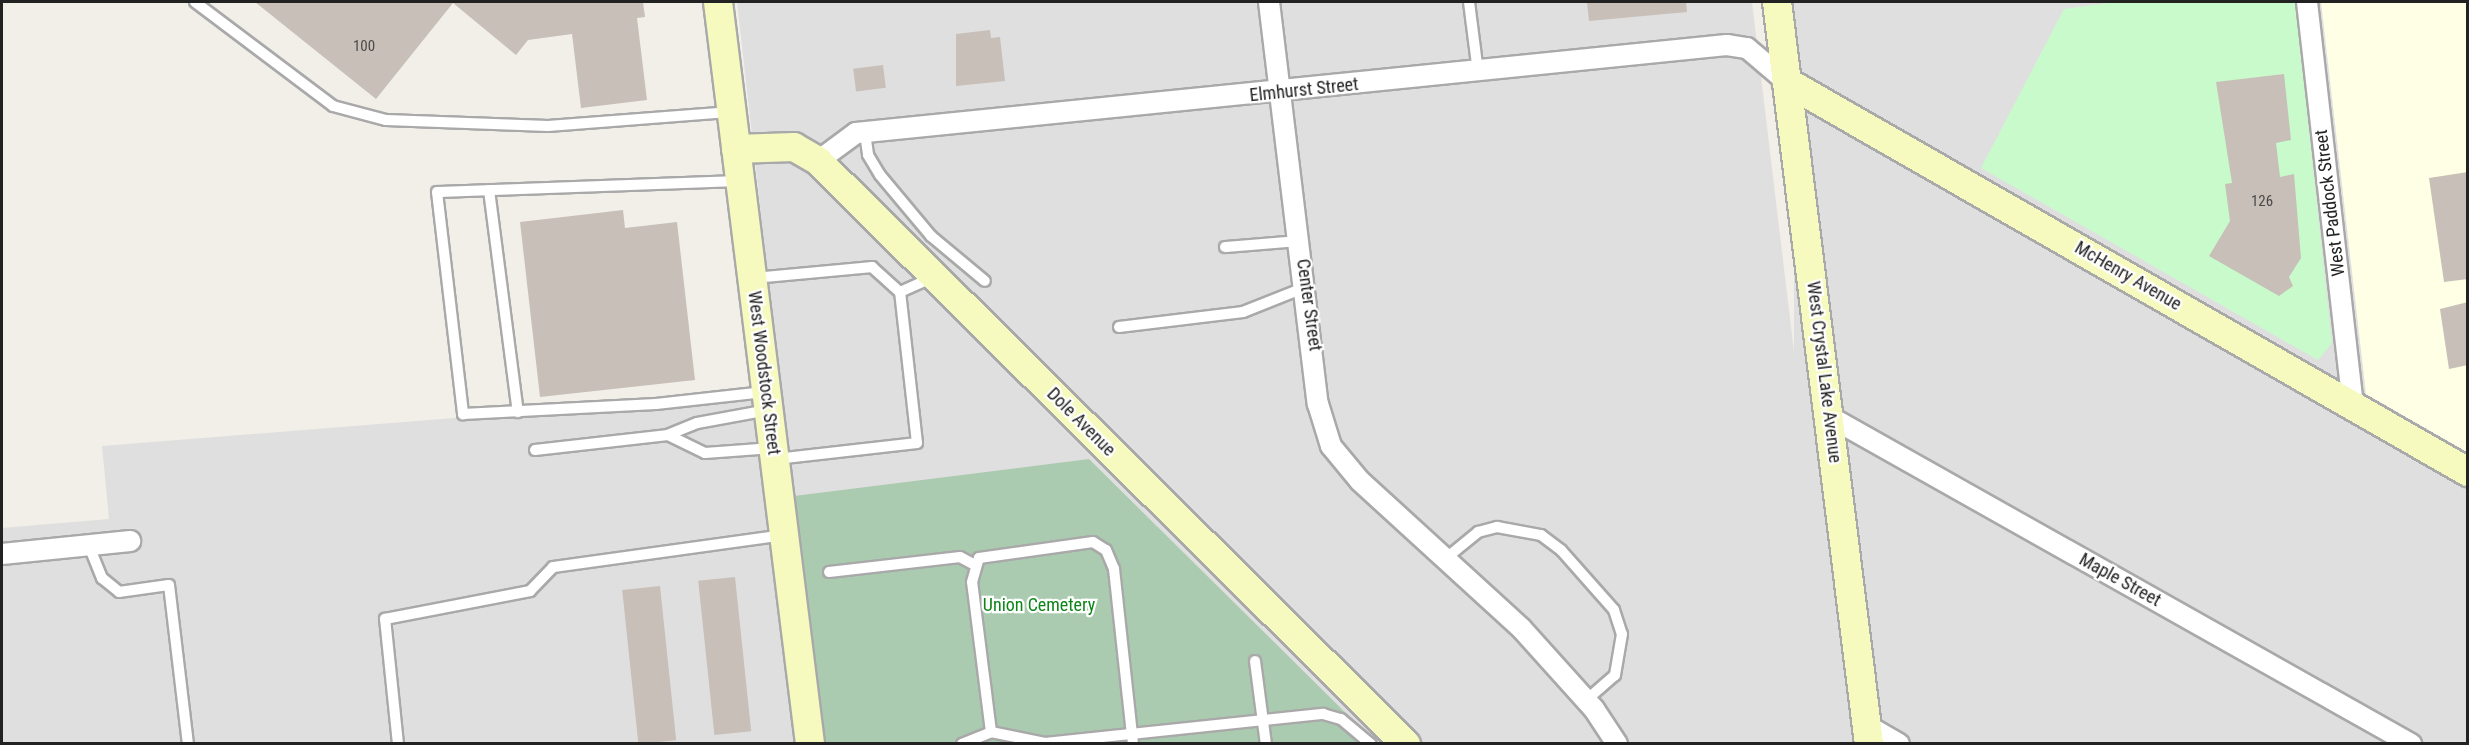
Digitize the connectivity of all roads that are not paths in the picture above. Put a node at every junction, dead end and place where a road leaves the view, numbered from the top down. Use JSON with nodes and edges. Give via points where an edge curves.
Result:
{"nodes":[{"id":1,"x":195,"y":2,"type":"edge"},
{"id":2,"x":718,"y":2,"type":"edge"},
{"id":3,"x":1269,"y":2,"type":"edge"},
{"id":4,"x":1470,"y":2,"type":"edge"},
{"id":5,"x":1777,"y":2,"type":"edge"},
{"id":6,"x":2307,"y":2,"type":"edge"},
{"id":7,"x":1478,"y":72,"type":"junction"},
{"id":8,"x":1787,"y":82,"type":"junction"},
{"id":9,"x":1280,"y":93,"type":"junction"},
{"id":10,"x":731,"y":112,"type":"junction"},
{"id":11,"x":865,"y":133,"type":"junction"},
{"id":12,"x":736,"y":148,"type":"junction"},
{"id":13,"x":818,"y":161,"type":"junction"},
{"id":14,"x":740,"y":181,"type":"junction"},
{"id":15,"x":489,"y":190,"type":"junction"},
{"id":16,"x":1300,"y":241,"type":"junction"},
{"id":17,"x":1225,"y":247,"type":"dead end"},
{"id":18,"x":935,"y":276,"type":"junction"},
{"id":19,"x":752,"y":278,"type":"junction"},
{"id":20,"x":985,"y":280,"type":"dead end"},
{"id":21,"x":1306,"y":287,"type":"junction"},
{"id":22,"x":900,"y":292,"type":"junction"},
{"id":23,"x":1119,"y":327,"type":"dead end"},
{"id":24,"x":767,"y":401,"type":"junction"},
{"id":25,"x":2353,"y":404,"type":"junction"},
{"id":26,"x":518,"y":412,"type":"junction"},
{"id":27,"x":1830,"y":417,"type":"junction"},
{"id":28,"x":668,"y":435,"type":"junction"},
{"id":29,"x":535,"y":450,"type":"dead end"},
{"id":30,"x":773,"y":454,"type":"junction"},
{"id":31,"x":2468,"y":472,"type":"edge"},
{"id":32,"x":784,"y":535,"type":"junction"},
{"id":33,"x":130,"y":541,"type":"dead end"},
{"id":34,"x":89,"y":546,"type":"junction"},
{"id":35,"x":2,"y":554,"type":"edge"},
{"id":36,"x":1445,"y":559,"type":"junction"},
{"id":37,"x":975,"y":565,"type":"junction"},
{"id":38,"x":829,"y":572,"type":"dead end"},
{"id":39,"x":1255,"y":661,"type":"dead end"},
{"id":40,"x":1586,"y":700,"type":"junction"},
{"id":41,"x":1263,"y":719,"type":"junction"},
{"id":42,"x":991,"y":732,"type":"junction"},
{"id":43,"x":1868,"y":734,"type":"edge"},
{"id":44,"x":1133,"y":739,"type":"edge"},
{"id":45,"x":1044,"y":743,"type":"edge"},
{"id":46,"x":188,"y":744,"type":"edge"},
{"id":47,"x":398,"y":744,"type":"edge"},
{"id":48,"x":810,"y":744,"type":"edge"},
{"id":49,"x":962,"y":744,"type":"edge"},
{"id":50,"x":1266,"y":744,"type":"edge"},
{"id":51,"x":1371,"y":744,"type":"edge"},
{"id":52,"x":1406,"y":744,"type":"edge"},
{"id":53,"x":1617,"y":744,"type":"edge"},
{"id":54,"x":1899,"y":744,"type":"edge"},
{"id":55,"x":2410,"y":744,"type":"edge"}],
"edges":[{"from":1,"to":10,"type":"lane","via":[[333,106],[386,120],[548,126]]},
{"from":2,"to":10,"type":"street","name":"West Woodstock Street"},
{"from":3,"to":9,"type":"street","name":"Center Street"},
{"from":4,"to":7,"type":"lane"},
{"from":5,"to":8,"type":"street","name":"West Crystal Lake Avenue"},
{"from":6,"to":25,"type":"street","name":"West Paddock Street"},
{"from":7,"to":8,"type":"street","name":"Elmhurst Street","via":[[1727,45],[1746,48]]},
{"from":7,"to":9,"type":"street","name":"Elmhurst Street"},
{"from":8,"to":25,"type":"street","name":"McHenry Avenue"},
{"from":8,"to":27,"type":"street","name":"West Crystal Lake Avenue"},
{"from":9,"to":11,"type":"street","name":"Elmhurst Street"},
{"from":9,"to":16,"type":"street","name":"Center Street"},
{"from":10,"to":12,"type":"street","name":"West Woodstock Street"},
{"from":11,"to":13,"type":"street","name":"Elmhurst Street","via":[[841,140]]},
{"from":11,"to":20,"type":"lane","via":[[868,155],[880,175],[931,236]]},
{"from":12,"to":13,"type":"street","name":"Dole Avenue","via":[[794,147]]},
{"from":12,"to":14,"type":"street","name":"West Woodstock Street"},
{"from":13,"to":18,"type":"street","name":"Dole Avenue"},
{"from":14,"to":15,"type":"lane"},
{"from":14,"to":19,"type":"street","name":"West Woodstock Street"},
{"from":15,"to":26,"type":"lane"},
{"from":15,"to":26,"type":"lane","via":[[437,192],[463,414]]},
{"from":16,"to":17,"type":"lane"},
{"from":16,"to":21,"type":"street","name":"Center Street"},
{"from":18,"to":22,"type":"lane"},
{"from":18,"to":52,"type":"street","name":"Dole Avenue"},
{"from":19,"to":22,"type":"lane","via":[[872,267]]},
{"from":19,"to":24,"type":"street","name":"West Woodstock Street"},
{"from":21,"to":23,"type":"lane","via":[[1243,312]]},
{"from":21,"to":36,"type":"street","name":"Center Street","via":[[1318,404],[1331,446],[1360,481]]},
{"from":22,"to":30,"type":"lane","via":[[917,443]]},
{"from":24,"to":26,"type":"lane"},
{"from":24,"to":28,"type":"lane"},
{"from":24,"to":30,"type":"street","name":"West Woodstock Street"},
{"from":25,"to":31,"type":"street","name":"McHenry Avenue"},
{"from":27,"to":43,"type":"street","name":"West Crystal Lake Avenue"},
{"from":27,"to":55,"type":"street","name":"Maple Street"},
{"from":28,"to":29,"type":"lane"},
{"from":28,"to":30,"type":"lane","via":[[705,453]]},
{"from":30,"to":32,"type":"street","name":"West Woodstock Street"},
{"from":32,"to":47,"type":"lane","via":[[553,567],[530,591],[386,619]]},
{"from":32,"to":48,"type":"street","name":"West Woodstock Street"},
{"from":33,"to":34,"type":"street"},
{"from":34,"to":35,"type":"street"},
{"from":34,"to":46,"type":"lane","via":[[102,578],[119,592],[169,585]]},
{"from":36,"to":40,"type":"street","name":"Center Street","via":[[1521,628]]},
{"from":36,"to":40,"type":"lane","via":[[1478,532],[1497,527],[1541,535],[1561,550],[1614,610],[1622,634],[1615,675]]},
{"from":37,"to":38,"type":"lane","via":[[960,557]]},
{"from":37,"to":42,"type":"lane","via":[[972,582]]},
{"from":37,"to":44,"type":"lane","via":[[996,552],[1084,542],[1106,549],[1114,569]]},
{"from":39,"to":41,"type":"lane"},
{"from":40,"to":53,"type":"street","name":"Center Street"},
{"from":41,"to":44,"type":"lane"},
{"from":41,"to":50,"type":"lane"},
{"from":41,"to":51,"type":"lane","via":[[1333,716]]},
{"from":42,"to":45,"type":"lane"},
{"from":42,"to":49,"type":"lane"},
{"from":43,"to":54,"type":"street"},
{"from":44,"to":45,"type":"lane"}]}
